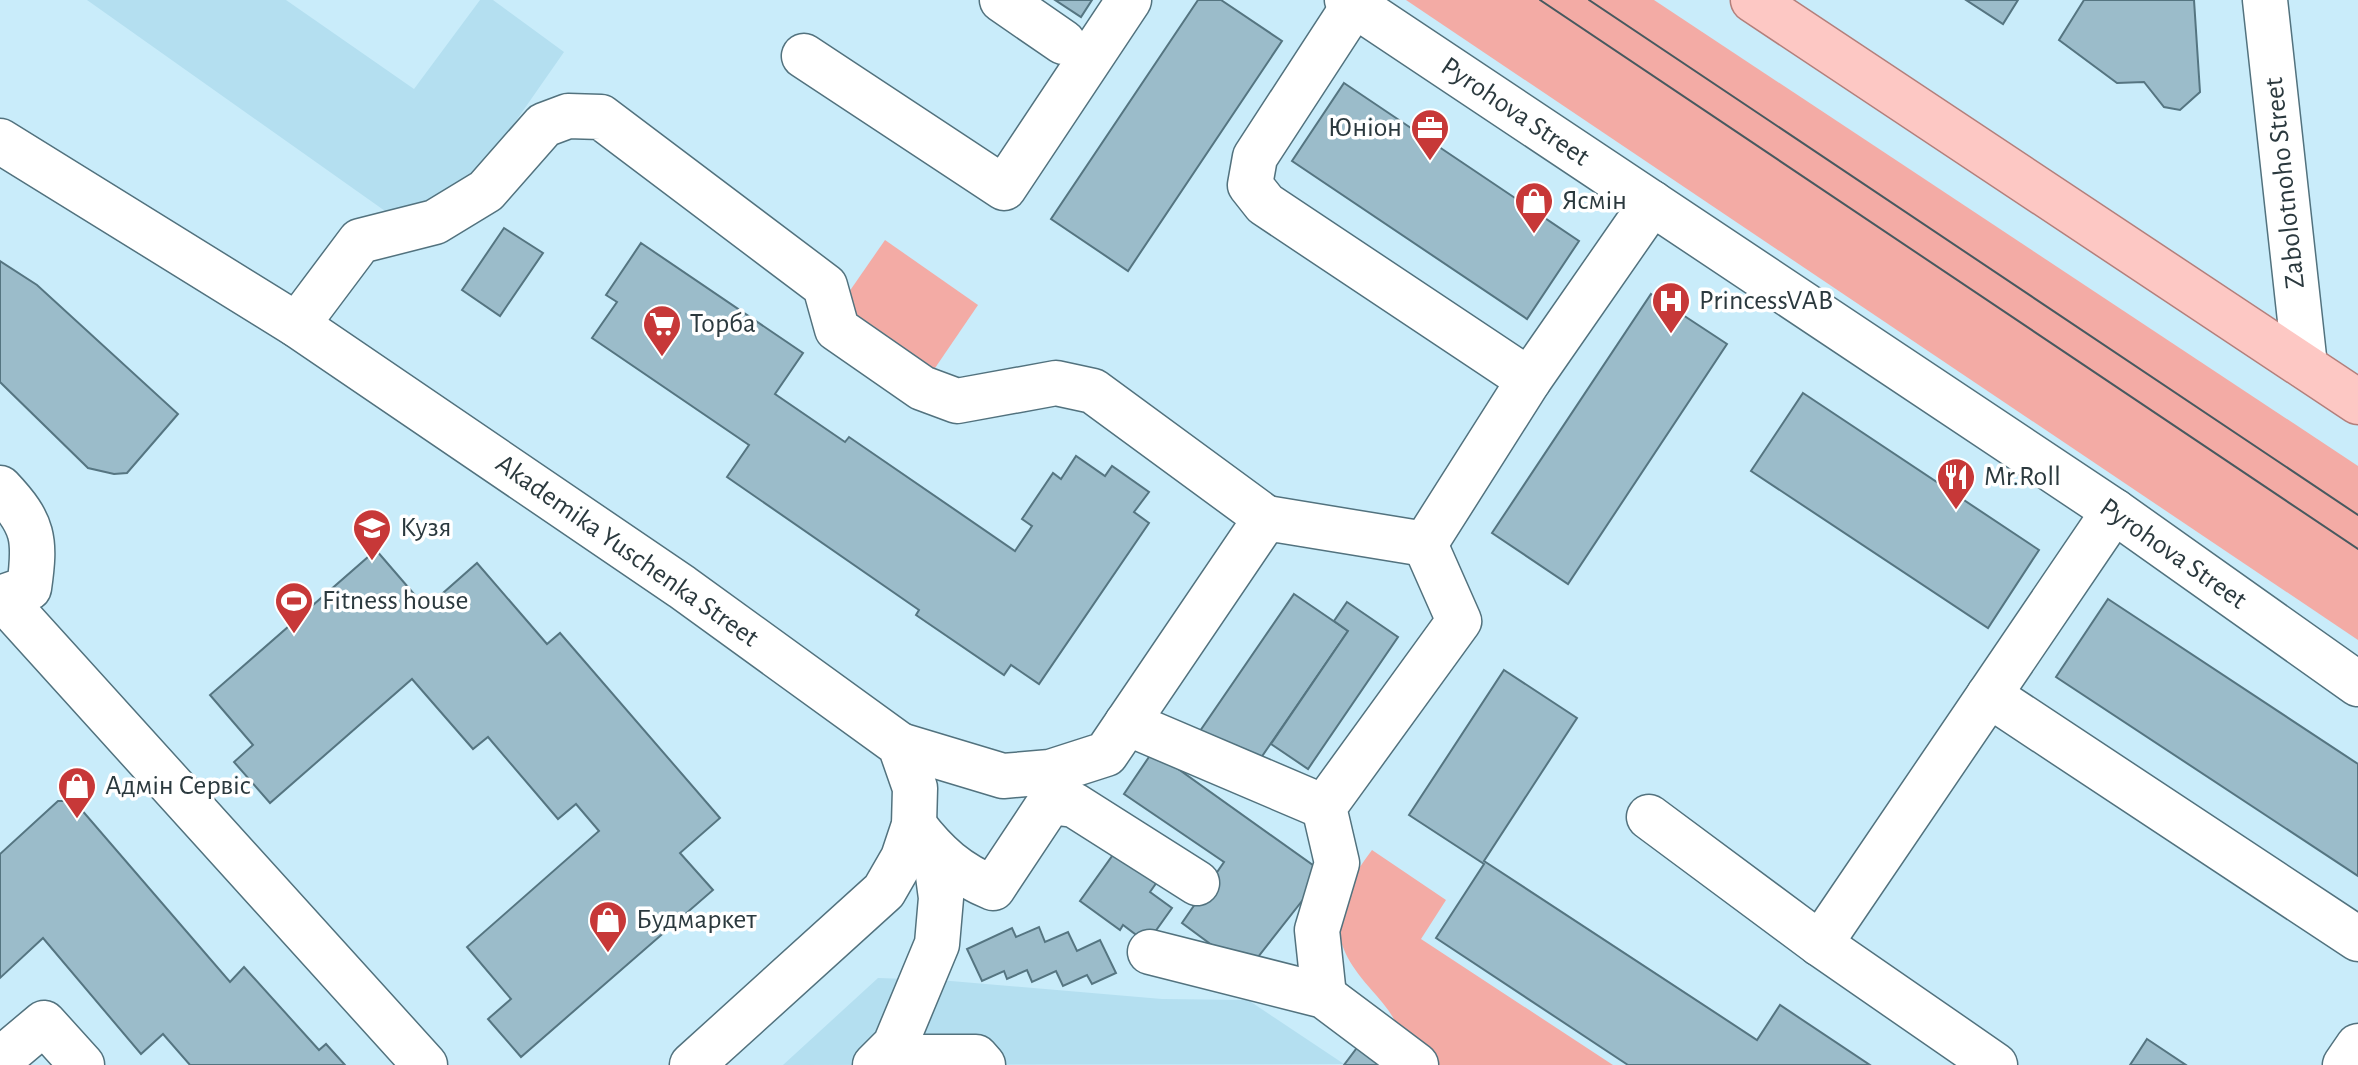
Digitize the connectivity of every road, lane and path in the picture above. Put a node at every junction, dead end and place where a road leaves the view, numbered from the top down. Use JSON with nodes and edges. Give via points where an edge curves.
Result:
{"nodes":[{"id":1,"x":1002,"y":0,"type":"edge"},
{"id":2,"x":1129,"y":0,"type":"edge"},
{"id":3,"x":1753,"y":0,"type":"edge"},
{"id":4,"x":2265,"y":0,"type":"edge"},
{"id":5,"x":1350,"y":2,"type":"edge"},
{"id":6,"x":1063,"y":42,"type":"dead end"},
{"id":7,"x":804,"y":56,"type":"dead end"},
{"id":8,"x":0,"y":141,"type":"edge"},
{"id":9,"x":1652,"y":203,"type":"junction"},
{"id":10,"x":297,"y":325,"type":"junction"},
{"id":11,"x":2305,"y":366,"type":"junction"},
{"id":12,"x":1529,"y":380,"type":"junction"},
{"id":13,"x":2358,"y":402,"type":"edge"},
{"id":14,"x":0,"y":488,"type":"edge"},
{"id":15,"x":2114,"y":511,"type":"junction"},
{"id":16,"x":1266,"y":518,"type":"junction"},
{"id":17,"x":1425,"y":544,"type":"junction"},
{"id":18,"x":1,"y":598,"type":"edge"},
{"id":19,"x":2358,"y":684,"type":"edge"},
{"id":20,"x":1989,"y":695,"type":"junction"},
{"id":21,"x":1127,"y":723,"type":"junction"},
{"id":22,"x":900,"y":745,"type":"junction"},
{"id":23,"x":1324,"y":807,"type":"junction"},
{"id":24,"x":1649,"y":817,"type":"dead end"},
{"id":25,"x":924,"y":839,"type":"junction"},
{"id":26,"x":1197,"y":883,"type":"dead end"},
{"id":27,"x":2358,"y":939,"type":"edge"},
{"id":28,"x":1820,"y":944,"type":"junction"},
{"id":29,"x":1150,"y":952,"type":"dead end"},
{"id":30,"x":1324,"y":996,"type":"junction"},
{"id":31,"x":2358,"y":1046,"type":"edge"},
{"id":32,"x":892,"y":1058,"type":"edge"},
{"id":33,"x":0,"y":1060,"type":"edge"},
{"id":34,"x":82,"y":1065,"type":"edge"},
{"id":35,"x":425,"y":1065,"type":"edge"},
{"id":36,"x":692,"y":1065,"type":"edge"},
{"id":37,"x":983,"y":1065,"type":"edge"},
{"id":38,"x":1416,"y":1065,"type":"edge"},
{"id":39,"x":1995,"y":1065,"type":"edge"},
{"id":40,"x":2345,"y":1065,"type":"edge"}],
"edges":[{"from":1,"to":6,"type":"street"},
{"from":2,"to":7,"type":"street","via":[[1004,188]]},
{"from":3,"to":11,"type":"main road"},
{"from":4,"to":11,"type":"street","name":"Zabolotnoho Street"},
{"from":5,"to":9,"type":"street","name":"Pyrohova Street"},
{"from":5,"to":12,"type":"street","via":[[1255,157],[1250,185],[1265,204]]},
{"from":8,"to":10,"type":"street","name":"Akademika Yuschenka Street"},
{"from":9,"to":12,"type":"street"},
{"from":9,"to":15,"type":"street","name":"Pyrohova Street"},
{"from":10,"to":16,"type":"street","via":[[360,241],[435,222],[486,191],[544,125],[568,116],[601,117],[825,286],[837,329],[922,388],[957,401],[1056,383],[1093,391]]},
{"from":10,"to":22,"type":"street","name":"Akademika Yuschenka Street","via":[[682,587]]},
{"from":11,"to":13,"type":"main road"},
{"from":12,"to":17,"type":"street"},
{"from":14,"to":18,"type":"street","via":[[25,514],[34,552],[29,588]]},
{"from":15,"to":19,"type":"street","name":"Pyrohova Street"},
{"from":15,"to":20,"type":"street"},
{"from":16,"to":17,"type":"street"},
{"from":16,"to":21,"type":"street","name":"Akademika Yuschenka Street"},
{"from":17,"to":23,"type":"street","via":[[1459,621]]},
{"from":18,"to":35,"type":"street"},
{"from":20,"to":27,"type":"street"},
{"from":20,"to":28,"type":"street"},
{"from":21,"to":22,"type":"street","name":"Akademika Yuschenka Street","via":[[1106,754],[1050,772],[1003,776]]},
{"from":21,"to":23,"type":"street"},
{"from":22,"to":25,"type":"street"},
{"from":23,"to":30,"type":"street","via":[[1337,863],[1317,930]]},
{"from":24,"to":28,"type":"street"},
{"from":25,"to":26,"type":"street","via":[[969,878],[993,888],[1050,802],[1074,805]]},
{"from":25,"to":32,"type":"street","via":[[941,898],[937,944]]},
{"from":25,"to":36,"type":"street","via":[[903,858],[884,891]]},
{"from":28,"to":39,"type":"street"},
{"from":29,"to":30,"type":"street"},
{"from":30,"to":38,"type":"street"},
{"from":31,"to":40,"type":"street"},
{"from":32,"to":37,"type":"street","via":[[976,1057]]},
{"from":33,"to":34,"type":"street","via":[[44,1023]]}]}
